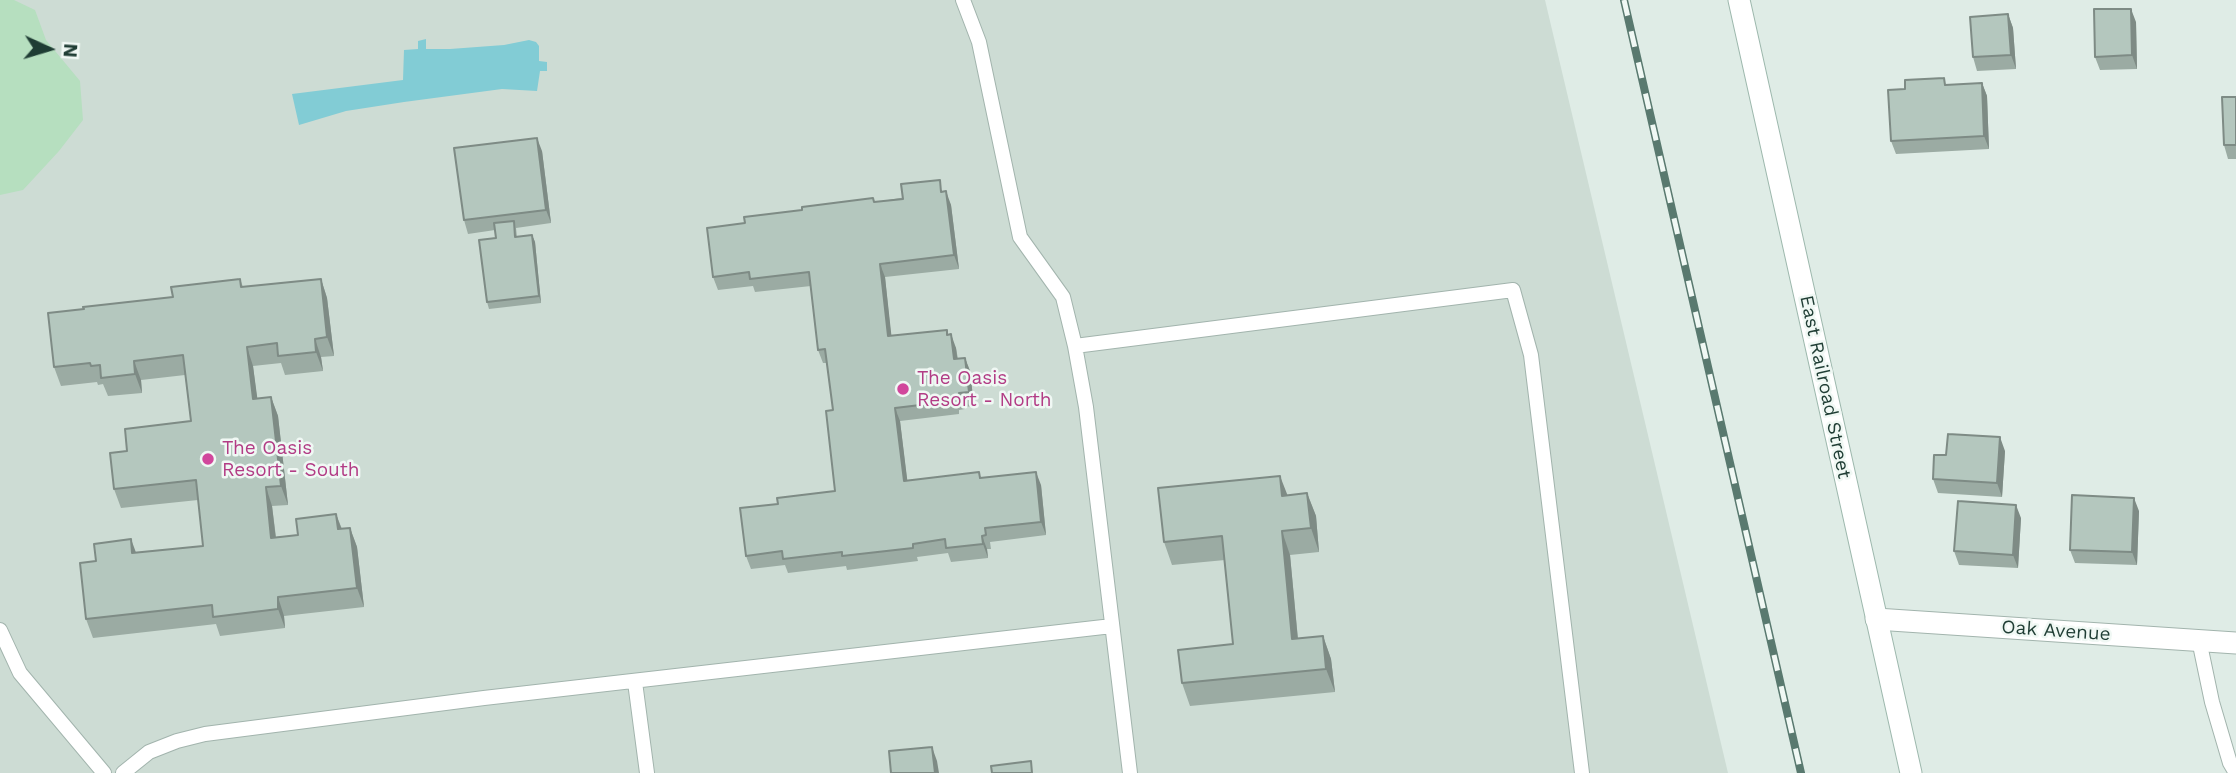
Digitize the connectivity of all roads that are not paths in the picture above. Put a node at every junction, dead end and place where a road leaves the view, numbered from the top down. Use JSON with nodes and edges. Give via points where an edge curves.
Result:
{"nodes":[{"id":1,"x":963,"y":0,"type":"edge"},
{"id":2,"x":1740,"y":0,"type":"edge"},
{"id":3,"x":1074,"y":346,"type":"junction"},
{"id":4,"x":1876,"y":619,"type":"junction"},
{"id":5,"x":1112,"y":626,"type":"junction"},
{"id":6,"x":0,"y":630,"type":"edge"},
{"id":7,"x":2199,"y":640,"type":"junction"},
{"id":8,"x":2236,"y":643,"type":"edge"},
{"id":9,"x":635,"y":682,"type":"junction"},
{"id":10,"x":104,"y":773,"type":"edge"},
{"id":11,"x":123,"y":773,"type":"edge"},
{"id":12,"x":647,"y":773,"type":"edge"},
{"id":13,"x":1130,"y":773,"type":"edge"},
{"id":14,"x":1582,"y":773,"type":"edge"},
{"id":15,"x":1911,"y":773,"type":"edge"},
{"id":16,"x":2236,"y":773,"type":"edge"}],
"edges":[{"from":1,"to":3,"type":"lane","via":[[979,41],[1020,237],[1063,297]]},
{"from":2,"to":4,"type":"street","name":"East Railroad Street"},
{"from":3,"to":5,"type":"lane","via":[[1086,407]]},
{"from":3,"to":14,"type":"lane","via":[[1513,290],[1531,355]]},
{"from":4,"to":7,"type":"street","name":"Oak Avenue"},
{"from":4,"to":15,"type":"street","name":"East Railroad Street"},
{"from":5,"to":9,"type":"lane"},
{"from":5,"to":13,"type":"lane"},
{"from":6,"to":10,"type":"lane","via":[[20,673]]},
{"from":7,"to":8,"type":"street","name":"Oak Avenue"},
{"from":7,"to":16,"type":"lane","via":[[2212,702]]},
{"from":9,"to":11,"type":"lane","via":[[205,734],[149,752]]},
{"from":9,"to":12,"type":"lane"}]}
